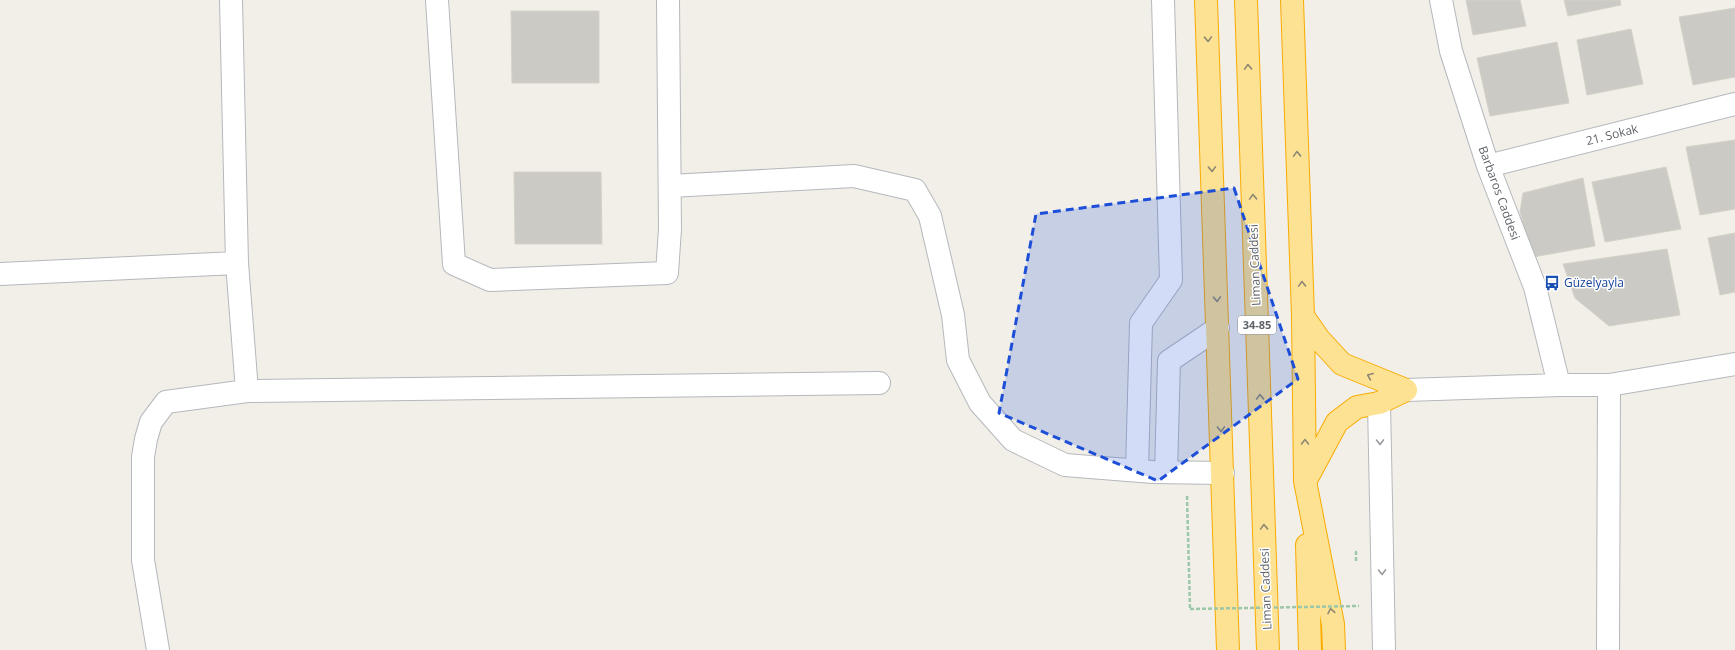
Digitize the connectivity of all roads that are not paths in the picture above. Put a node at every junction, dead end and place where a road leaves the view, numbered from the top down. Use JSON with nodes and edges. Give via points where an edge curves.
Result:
{"nodes":[{"id":1,"x":231,"y":0,"type":"edge"},
{"id":2,"x":437,"y":0,"type":"edge"},
{"id":3,"x":668,"y":0,"type":"edge"},
{"id":4,"x":1163,"y":0,"type":"edge"},
{"id":5,"x":1206,"y":0,"type":"edge"},
{"id":6,"x":1246,"y":0,"type":"edge"},
{"id":7,"x":1292,"y":0,"type":"edge"},
{"id":8,"x":1441,"y":0,"type":"edge"},
{"id":9,"x":1735,"y":104,"type":"edge"},
{"id":10,"x":1488,"y":166,"type":"junction"},
{"id":11,"x":670,"y":186,"type":"junction"},
{"id":12,"x":237,"y":263,"type":"junction"},
{"id":13,"x":0,"y":274,"type":"edge"},
{"id":14,"x":1303,"y":316,"type":"junction"},
{"id":15,"x":1218,"y":328,"type":"junction"},
{"id":16,"x":1735,"y":364,"type":"edge"},
{"id":17,"x":879,"y":383,"type":"dead end"},
{"id":18,"x":1559,"y":385,"type":"junction"},
{"id":19,"x":1609,"y":385,"type":"junction"},
{"id":20,"x":1406,"y":390,"type":"junction"},
{"id":21,"x":247,"y":391,"type":"junction"},
{"id":22,"x":1379,"y":403,"type":"junction"},
{"id":23,"x":1137,"y":470,"type":"junction"},
{"id":24,"x":1176,"y":472,"type":"junction"},
{"id":25,"x":1222,"y":474,"type":"junction"},
{"id":26,"x":1305,"y":481,"type":"junction"},
{"id":27,"x":158,"y":650,"type":"edge"},
{"id":28,"x":1228,"y":650,"type":"edge"},
{"id":29,"x":1268,"y":650,"type":"edge"},
{"id":30,"x":1310,"y":650,"type":"edge"},
{"id":31,"x":1334,"y":650,"type":"edge"},
{"id":32,"x":1384,"y":650,"type":"edge"},
{"id":33,"x":1608,"y":650,"type":"edge"}],
"edges":[{"from":1,"to":12,"type":"street"},
{"from":2,"to":11,"type":"street","via":[[454,264],[490,280],[667,273]]},
{"from":3,"to":11,"type":"street"},
{"from":4,"to":23,"type":"street","via":[[1171,280],[1141,322]]},
{"from":5,"to":15,"type":"highway","one_way":true},
{"from":29,"to":6,"type":"highway","name":"Liman Caddesi","number":"34-85","one_way":true},
{"from":14,"to":7,"type":"highway","one_way":true},
{"from":8,"to":10,"type":"street","name":"Barbaros Caddesi","via":[[1451,51]]},
{"from":9,"to":10,"type":"street","name":"21. Sokak"},
{"from":10,"to":18,"type":"street","name":"Barbaros Caddesi","via":[[1534,287]]},
{"from":11,"to":23,"type":"street","via":[[854,176],[915,190],[930,216],[952,315],[958,360],[980,403],[1013,440],[1065,465]]},
{"from":12,"to":13,"type":"street"},
{"from":12,"to":21,"type":"street"},
{"from":20,"to":14,"type":"highway","one_way":true,"via":[[1342,364],[1319,339]]},
{"from":26,"to":14,"type":"highway","one_way":true},
{"from":15,"to":24,"type":"street","via":[[1169,361]]},
{"from":15,"to":25,"type":"highway","one_way":true},
{"from":16,"to":19,"type":"street"},
{"from":17,"to":21,"type":"street"},
{"from":18,"to":19,"type":"street"},
{"from":18,"to":20,"type":"street"},
{"from":19,"to":33,"type":"street"},
{"from":20,"to":22,"type":"highway"},
{"from":21,"to":27,"type":"street","via":[[166,402],[152,422],[146,439],[143,457],[143,560]]},
{"from":22,"to":26,"type":"highway","via":[[1357,407],[1337,422]]},
{"from":22,"to":32,"type":"street","one_way":true},
{"from":23,"to":24,"type":"street"},
{"from":24,"to":25,"type":"street"},
{"from":25,"to":28,"type":"highway"},
{"from":26,"to":30,"type":"highway"},
{"from":31,"to":26,"type":"highway","one_way":true,"via":[[1333,624]]}]}
